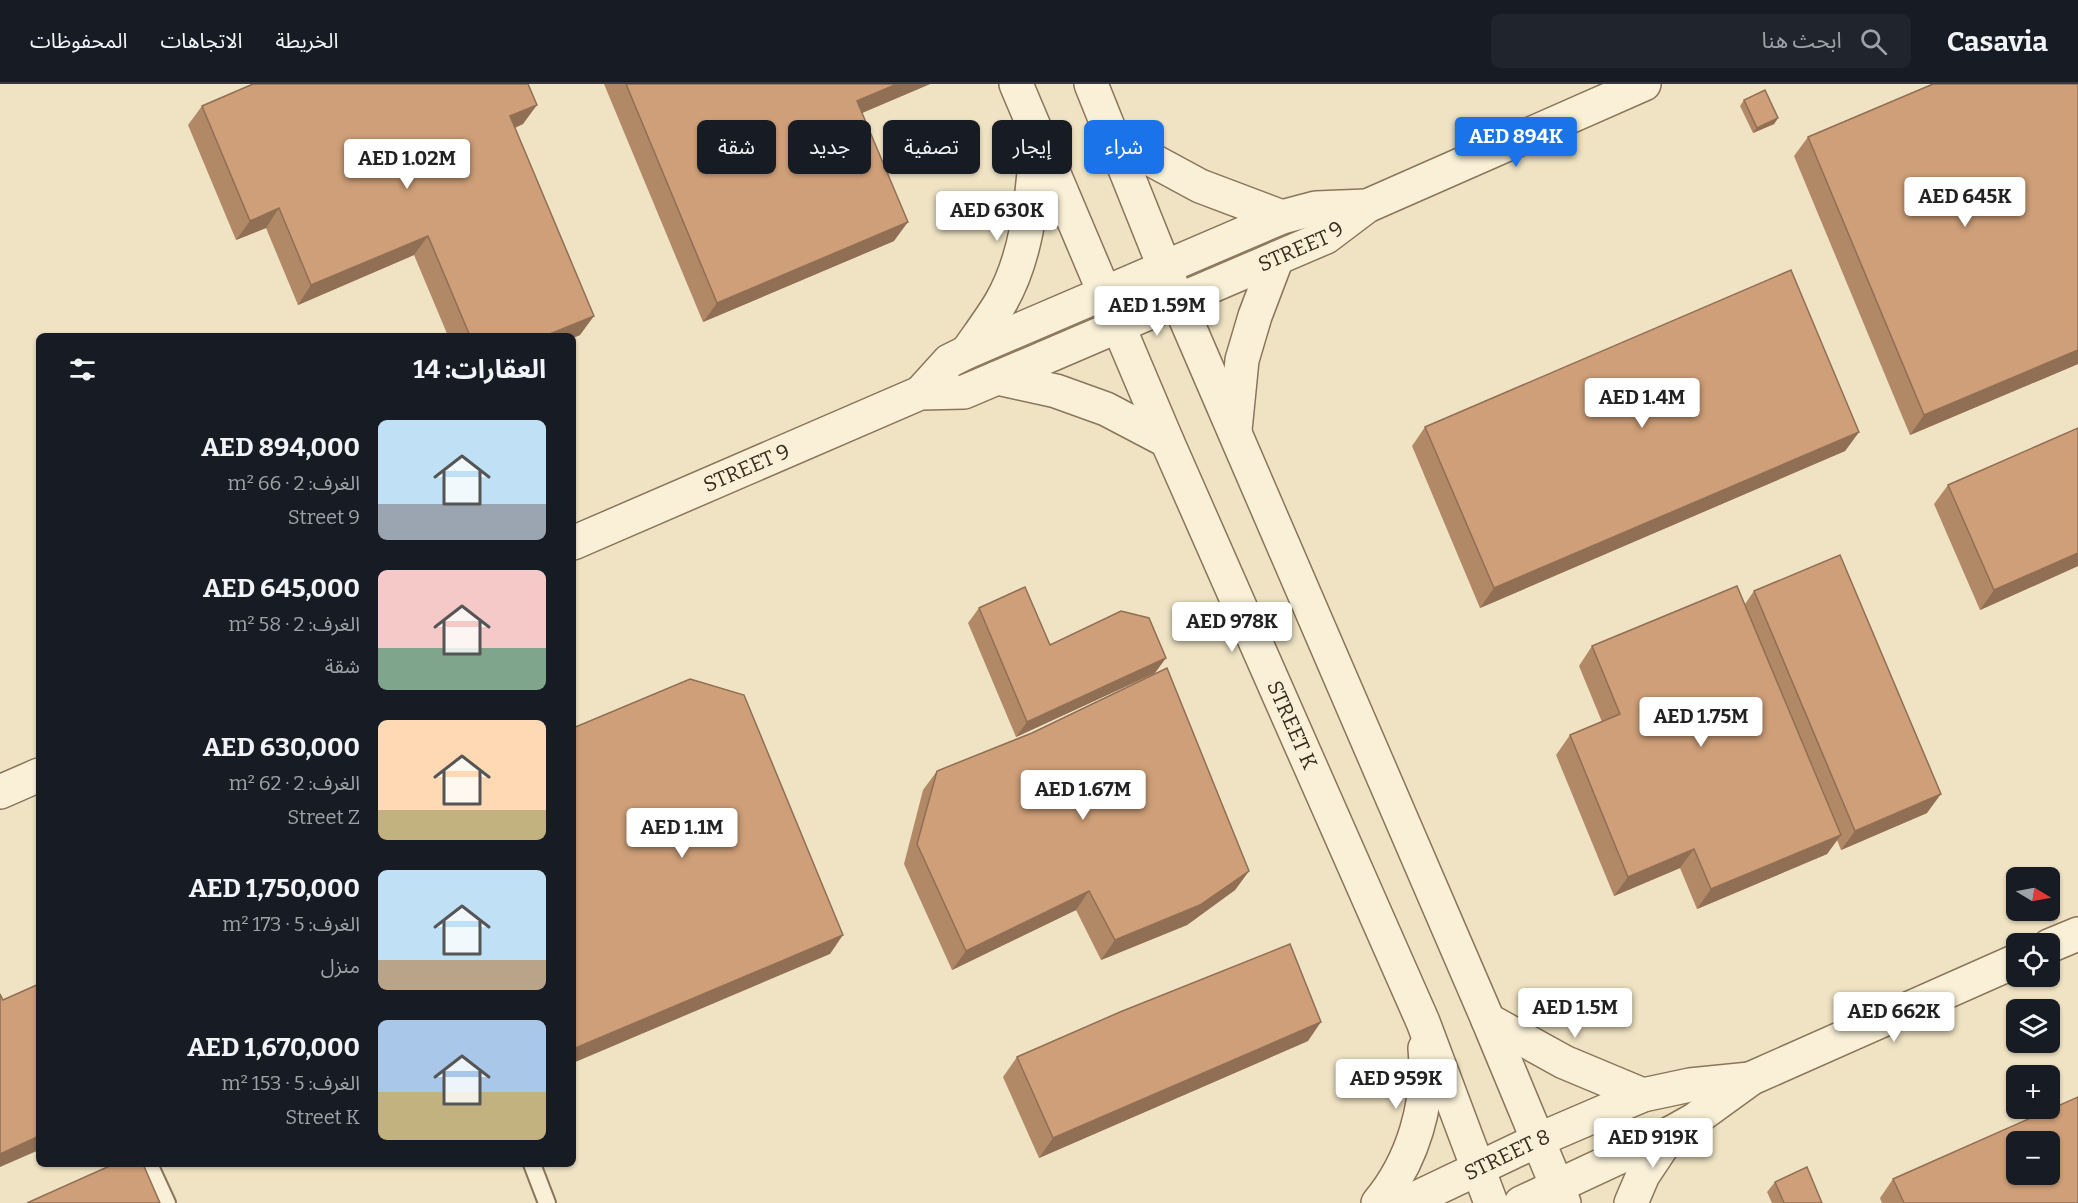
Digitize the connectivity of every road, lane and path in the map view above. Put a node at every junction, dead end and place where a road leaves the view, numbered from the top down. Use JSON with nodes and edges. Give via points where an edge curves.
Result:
{"nodes":[{"id":1,"x":1016,"y":84,"type":"edge"},
{"id":2,"x":1091,"y":84,"type":"edge"},
{"id":3,"x":1644,"y":84,"type":"edge"},
{"id":4,"x":1031,"y":120,"type":"edge"},
{"id":5,"x":1105,"y":120,"type":"edge"},
{"id":6,"x":1164,"y":167,"type":"edge"},
{"id":7,"x":1034,"y":174,"type":"edge"},
{"id":8,"x":1054,"y":174,"type":"edge"},
{"id":9,"x":1127,"y":174,"type":"edge"},
{"id":10,"x":1367,"y":206,"type":"junction"},
{"id":11,"x":1282,"y":217,"type":"junction"},
{"id":12,"x":1277,"y":258,"type":"junction"},
{"id":13,"x":1164,"y":268,"type":"junction"},
{"id":14,"x":1105,"y":293,"type":"junction"},
{"id":15,"x":1178,"y":301,"type":"junction"},
{"id":16,"x":1119,"y":326,"type":"junction"},
{"id":17,"x":966,"y":352,"type":"junction"},
{"id":18,"x":997,"y":378,"type":"junction"},
{"id":19,"x":920,"y":393,"type":"junction"},
{"id":20,"x":1235,"y":432,"type":"junction"},
{"id":21,"x":1167,"y":441,"type":"junction"},
{"id":22,"x":576,"y":542,"type":"edge"},
{"id":23,"x":36,"y":776,"type":"edge"},
{"id":24,"x":0,"y":792,"type":"edge"},
{"id":25,"x":2078,"y":934,"type":"edge"},
{"id":26,"x":2060,"y":941,"type":"edge"},
{"id":27,"x":2006,"y":965,"type":"edge"},
{"id":28,"x":1488,"y":1020,"type":"junction"},
{"id":29,"x":1423,"y":1023,"type":"junction"},
{"id":30,"x":1752,"y":1078,"type":"junction"},
{"id":31,"x":1643,"y":1095,"type":"junction"},
{"id":32,"x":1671,"y":1133,"type":"junction"},
{"id":33,"x":1538,"y":1140,"type":"junction"},
{"id":34,"x":150,"y":1167,"type":"edge"},
{"id":35,"x":533,"y":1167,"type":"edge"},
{"id":36,"x":1477,"y":1169,"type":"junction"},
{"id":37,"x":1560,"y":1194,"type":"edge"},
{"id":38,"x":167,"y":1203,"type":"edge"},
{"id":39,"x":547,"y":1203,"type":"edge"},
{"id":40,"x":1378,"y":1203,"type":"edge"},
{"id":41,"x":1406,"y":1203,"type":"edge"},
{"id":42,"x":1491,"y":1203,"type":"edge"},
{"id":43,"x":1521,"y":1203,"type":"edge"},
{"id":44,"x":1631,"y":1203,"type":"edge"}],
"edges":[{"from":1,"to":4,"type":"street","name":"STREET K"},
{"from":2,"to":5,"type":"street"},
{"from":3,"to":10,"type":"street","name":"STREET 9"},
{"from":6,"to":11,"type":"street","name":"STREET 9","via":[[1200,186]]},
{"from":7,"to":17,"type":"street","via":[[1031,210],[1018,264],[1001,301]]},
{"from":8,"to":14,"type":"street","name":"STREET K"},
{"from":9,"to":13,"type":"street"},
{"from":10,"to":11,"type":"street","name":"STREET 9","via":[[1316,208]]},
{"from":10,"to":12,"type":"street","name":"STREET 9","via":[[1326,237]]},
{"from":11,"to":13,"type":"street","name":"STREET 9"},
{"from":12,"to":15,"type":"street","name":"STREET 9"},
{"from":12,"to":20,"type":"street","via":[[1242,360]]},
{"from":13,"to":14,"type":"street","name":"STREET 9"},
{"from":13,"to":15,"type":"street"},
{"from":14,"to":16,"type":"street","name":"STREET K"},
{"from":14,"to":17,"type":"street","name":"STREET 9"},
{"from":15,"to":16,"type":"street","name":"STREET 9"},
{"from":15,"to":20,"type":"street"},
{"from":16,"to":18,"type":"street","name":"STREET 9"},
{"from":16,"to":21,"type":"street","name":"STREET K"},
{"from":17,"to":19,"type":"street","name":"STREET 9","via":[[949,361]]},
{"from":18,"to":19,"type":"street","name":"STREET 9","via":[[964,392]]},
{"from":18,"to":21,"type":"street","via":[[1056,391],[1106,409]]},
{"from":19,"to":22,"type":"street","name":"STREET 9"},
{"from":20,"to":28,"type":"street"},
{"from":21,"to":29,"type":"street","name":"STREET K"},
{"from":23,"to":24,"type":"street"},
{"from":25,"to":26,"type":"street"},
{"from":27,"to":30,"type":"street","name":"STREET 8"},
{"from":28,"to":31,"type":"street","via":[[1564,1062]]},
{"from":28,"to":33,"type":"street"},
{"from":29,"to":36,"type":"street","name":"STREET K"},
{"from":29,"to":40,"type":"street","via":[[1427,1067],[1422,1111],[1408,1154]]},
{"from":30,"to":31,"type":"street","name":"STREET 8"},
{"from":30,"to":32,"type":"street","name":"STREET 8"},
{"from":31,"to":33,"type":"street","name":"STREET 8"},
{"from":32,"to":37,"type":"street","name":"STREET 8"},
{"from":32,"to":44,"type":"street","via":[[1643,1174]]},
{"from":33,"to":36,"type":"street","name":"STREET 8"},
{"from":33,"to":37,"type":"street"},
{"from":34,"to":38,"type":"lane"},
{"from":35,"to":39,"type":"lane"},
{"from":36,"to":41,"type":"street","name":"STREET 8"},
{"from":36,"to":42,"type":"street","name":"STREET K"},
{"from":37,"to":43,"type":"street","name":"STREET 8"}]}
